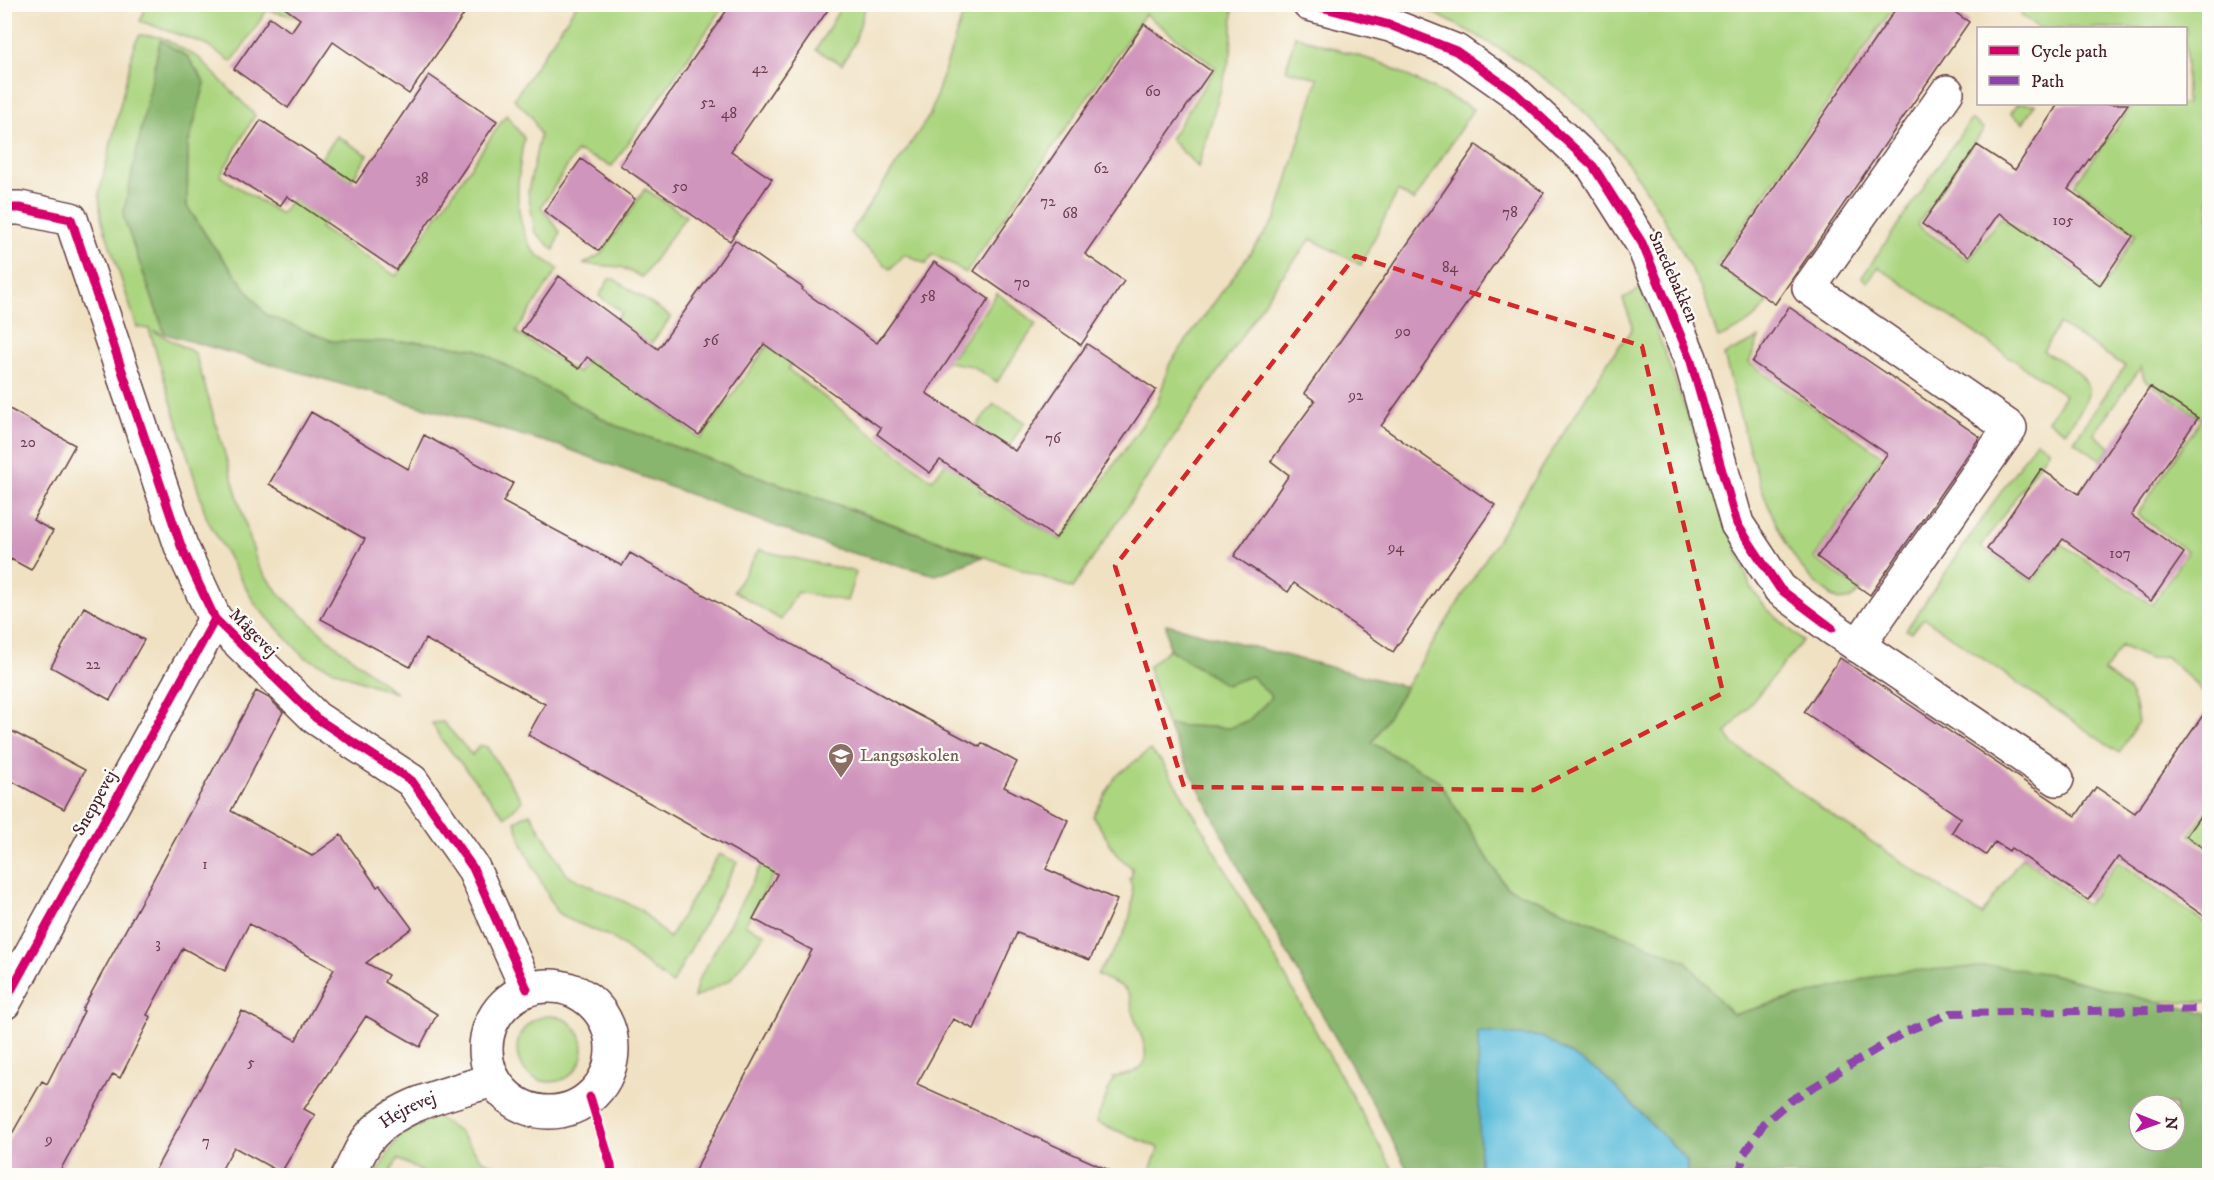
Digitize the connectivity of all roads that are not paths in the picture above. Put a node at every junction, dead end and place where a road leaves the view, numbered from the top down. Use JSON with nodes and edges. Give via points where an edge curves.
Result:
{"nodes":[{"id":1,"x":1310,"y":4,"type":"edge"},
{"id":2,"x":1947,"y":92,"type":"dead end"},
{"id":3,"x":4,"y":208,"type":"edge"},
{"id":4,"x":215,"y":619,"type":"junction"},
{"id":5,"x":1845,"y":637,"type":"junction"},
{"id":6,"x":2057,"y":779,"type":"dead end"},
{"id":7,"x":527,"y":989,"type":"junction"},
{"id":8,"x":4,"y":1003,"type":"edge"},
{"id":9,"x":493,"y":1080,"type":"junction"},
{"id":10,"x":348,"y":1176,"type":"edge"}],
"edges":[{"from":1,"to":5,"type":"street","name":"Smedebakken","via":[[1390,25],[1456,51],[1513,91],[1593,166],[1642,243],[1690,358],[1737,524],[1780,589]]},
{"from":2,"to":5,"type":"street","via":[[1809,288],[2010,428]]},
{"from":3,"to":4,"type":"street","name":"Mågevej","via":[[71,219],[181,546]]},
{"from":4,"to":7,"type":"street","name":"Mågevej","via":[[316,718],[412,781],[473,868]]},
{"from":4,"to":8,"type":"street","name":"Sneppevej"},
{"from":5,"to":6,"type":"street","name":"Smedebakken"},
{"from":7,"to":9,"type":"street","via":[[514,996],[493,1019],[486,1050]]},
{"from":7,"to":9,"type":"street","via":[[561,987],[591,1002],[609,1030],[610,1065],[603,1082],[590,1097],[556,1112],[520,1105],[504,1095]]},
{"from":9,"to":10,"type":"street","name":"Hejrevej","via":[[406,1108],[386,1119],[368,1139]]}]}
